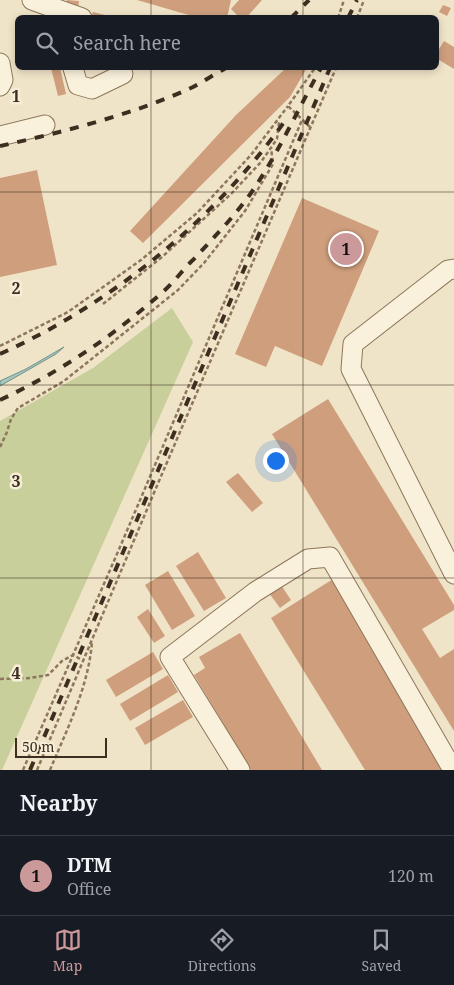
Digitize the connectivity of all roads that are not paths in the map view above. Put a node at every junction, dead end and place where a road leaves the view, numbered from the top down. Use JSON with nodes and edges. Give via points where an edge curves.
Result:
{"nodes":[{"id":1,"x":32,"y":0,"type":"edge"},
{"id":2,"x":85,"y":14,"type":"edge"},
{"id":3,"x":0,"y":62,"type":"edge"},
{"id":4,"x":73,"y":70,"type":"edge"},
{"id":5,"x":123,"y":74,"type":"dead end"},
{"id":6,"x":0,"y":86,"type":"edge"},
{"id":7,"x":45,"y":125,"type":"dead end"},
{"id":8,"x":0,"y":136,"type":"edge"},
{"id":9,"x":454,"y":269,"type":"edge"},
{"id":10,"x":454,"y":574,"type":"edge"},
{"id":11,"x":240,"y":770,"type":"edge"},
{"id":12,"x":452,"y":770,"type":"edge"}],
"edges":[{"from":1,"to":2,"type":"street"},
{"from":3,"to":6,"type":"street","via":[[4,80]]},
{"from":4,"to":5,"type":"street","via":[[78,85],[92,89]]},
{"from":7,"to":8,"type":"street"},
{"from":9,"to":10,"type":"street","via":[[448,270],[353,344],[351,369]]},
{"from":11,"to":12,"type":"street","via":[[170,657],[255,592],[308,559],[330,557]]}]}
